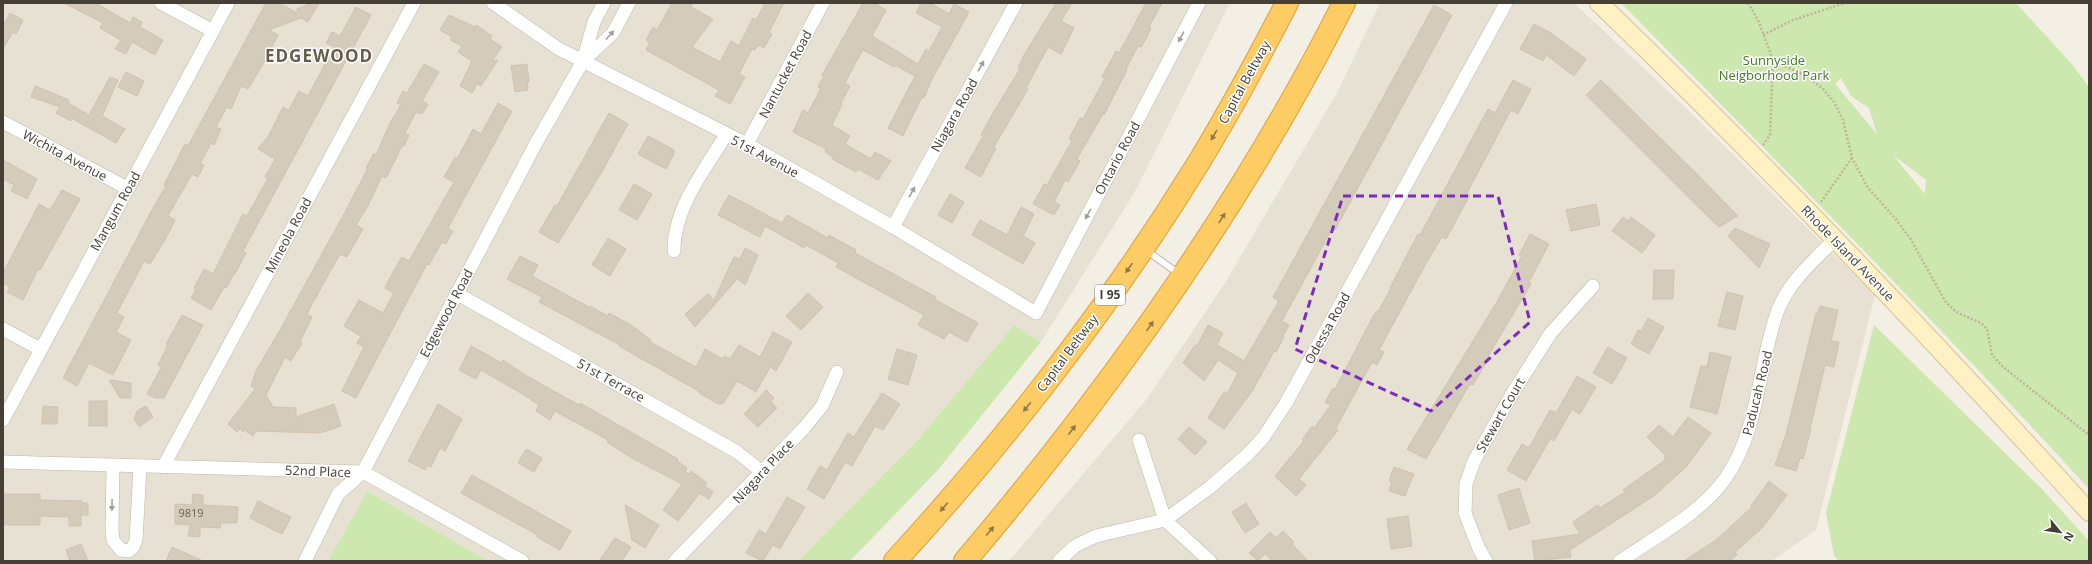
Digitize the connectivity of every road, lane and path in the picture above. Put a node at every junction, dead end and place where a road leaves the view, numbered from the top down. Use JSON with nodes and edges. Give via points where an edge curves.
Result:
{"nodes":[{"id":1,"x":161,"y":3,"type":"edge"},
{"id":2,"x":228,"y":3,"type":"edge"},
{"id":3,"x":414,"y":3,"type":"edge"},
{"id":4,"x":493,"y":3,"type":"edge"},
{"id":5,"x":604,"y":3,"type":"edge"},
{"id":6,"x":629,"y":3,"type":"edge"},
{"id":7,"x":823,"y":3,"type":"edge"},
{"id":8,"x":1016,"y":3,"type":"edge"},
{"id":9,"x":1199,"y":3,"type":"edge"},
{"id":10,"x":1287,"y":3,"type":"edge"},
{"id":11,"x":1344,"y":3,"type":"edge"},
{"id":12,"x":1506,"y":3,"type":"edge"},
{"id":13,"x":1599,"y":3,"type":"edge"},
{"id":14,"x":1748,"y":3,"type":"edge"},
{"id":15,"x":1845,"y":3,"type":"edge"},
{"id":16,"x":213,"y":31,"type":"junction"},
{"id":17,"x":1763,"y":35,"type":"junction"},
{"id":18,"x":1773,"y":60,"type":"junction"},
{"id":19,"x":583,"y":61,"type":"junction"},
{"id":20,"x":3,"y":122,"type":"edge"},
{"id":21,"x":726,"y":135,"type":"junction"},
{"id":22,"x":747,"y":144,"type":"junction"},
{"id":23,"x":1755,"y":157,"type":"junction"},
{"id":24,"x":1852,"y":158,"type":"junction"},
{"id":25,"x":127,"y":188,"type":"junction"},
{"id":26,"x":1820,"y":202,"type":"dead end"},
{"id":27,"x":893,"y":227,"type":"junction"},
{"id":28,"x":1835,"y":239,"type":"junction"},
{"id":29,"x":1143,"y":248,"type":"junction"},
{"id":30,"x":674,"y":251,"type":"dead end"},
{"id":31,"x":1184,"y":277,"type":"junction"},
{"id":32,"x":1593,"y":286,"type":"dead end"},
{"id":33,"x":456,"y":293,"type":"junction"},
{"id":34,"x":1036,"y":313,"type":"joint"},
{"id":35,"x":3,"y":329,"type":"edge"},
{"id":36,"x":40,"y":349,"type":"junction"},
{"id":37,"x":837,"y":372,"type":"dead end"},
{"id":38,"x":3,"y":420,"type":"edge"},
{"id":39,"x":2089,"y":435,"type":"edge"},
{"id":40,"x":1139,"y":440,"type":"dead end"},
{"id":41,"x":3,"y":462,"type":"edge"},
{"id":42,"x":113,"y":466,"type":"junction"},
{"id":43,"x":140,"y":467,"type":"junction"},
{"id":44,"x":163,"y":467,"type":"junction"},
{"id":45,"x":363,"y":472,"type":"junction"},
{"id":46,"x":762,"y":472,"type":"junction"},
{"id":47,"x":2089,"y":512,"type":"edge"},
{"id":48,"x":1166,"y":520,"type":"junction"},
{"id":49,"x":304,"y":561,"type":"edge"},
{"id":50,"x":522,"y":561,"type":"edge"},
{"id":51,"x":675,"y":561,"type":"edge"},
{"id":52,"x":895,"y":561,"type":"edge"},
{"id":53,"x":965,"y":561,"type":"edge"},
{"id":54,"x":1059,"y":561,"type":"edge"},
{"id":55,"x":1210,"y":561,"type":"edge"},
{"id":56,"x":1486,"y":561,"type":"edge"},
{"id":57,"x":1620,"y":561,"type":"edge"}],
"edges":[{"from":1,"to":16,"type":"street"},
{"from":2,"to":16,"type":"street","name":"Mangum Road"},
{"from":3,"to":44,"type":"street","name":"Mineola Road"},
{"from":4,"to":19,"type":"street","name":"51st Avenue","via":[[559,49]]},
{"from":5,"to":19,"type":"street","name":"Edgewood Road","via":[[594,22]]},
{"from":19,"to":6,"type":"street","name":"Edgewood Road","one_way":true,"via":[[612,33]]},
{"from":7,"to":22,"type":"street","name":"Nantucket Road"},
{"from":27,"to":8,"type":"street","name":"Niagara Road","one_way":true},
{"from":9,"to":34,"type":"street","name":"Ontario Road","one_way":true},
{"from":10,"to":29,"type":"highway","name":"Capital Beltway","number":"I 95","one_way":true,"via":[[1199,162]]},
{"from":31,"to":11,"type":"highway","one_way":true,"via":[[1249,174]]},
{"from":12,"to":48,"type":"street","name":"Odessa Road","via":[[1275,421],[1246,456]]},
{"from":13,"to":23,"type":"street","name":"Rhode Island Avenue"},
{"from":14,"to":17,"type":"path"},
{"from":15,"to":17,"type":"path","via":[[1793,20]]},
{"from":16,"to":25,"type":"street","name":"Mangum Road"},
{"from":17,"to":18,"type":"path"},
{"from":18,"to":23,"type":"path","via":[[1770,135]]},
{"from":18,"to":24,"type":"path","via":[[1806,76],[1823,89],[1834,102],[1843,120]]},
{"from":19,"to":21,"type":"street","name":"51st Avenue"},
{"from":19,"to":33,"type":"street","name":"Edgewood Road"},
{"from":20,"to":25,"type":"street","name":"Wichita Avenue"},
{"from":21,"to":22,"type":"street","name":"51st Avenue"},
{"from":21,"to":30,"type":"street","via":[[679,217]]},
{"from":22,"to":27,"type":"street","name":"51st Avenue"},
{"from":23,"to":28,"type":"street","name":"Rhode Island Avenue"},
{"from":24,"to":26,"type":"path"},
{"from":24,"to":39,"type":"path","via":[[1868,188],[1910,238],[1945,301],[1956,312],[1981,323],[1987,329],[1992,355],[2003,367]]},
{"from":25,"to":36,"type":"street","name":"Mangum Road"},
{"from":27,"to":34,"type":"street","name":"51st Avenue"},
{"from":28,"to":47,"type":"street","name":"Rhode Island Avenue","via":[[1985,397]]},
{"from":28,"to":57,"type":"street","name":"Paducah Road","via":[[1793,282],[1778,310],[1754,415],[1742,449],[1724,480],[1711,496],[1688,514]]},
{"from":29,"to":31,"type":"lane"},
{"from":29,"to":52,"type":"highway","name":"Capital Beltway","number":"I 95","one_way":true,"via":[[1082,335],[1004,436]]},
{"from":53,"to":31,"type":"highway","one_way":true,"via":[[1047,463],[1123,364]]},
{"from":32,"to":56,"type":"street","name":"Stewart Court","via":[[1550,334],[1474,461],[1466,484],[1465,513]]},
{"from":33,"to":45,"type":"street","name":"Edgewood Road"},
{"from":33,"to":46,"type":"street","name":"51st Terrace","via":[[726,445]]},
{"from":35,"to":36,"type":"street"},
{"from":36,"to":38,"type":"street","name":"Mangum Road"},
{"from":37,"to":46,"type":"street","name":"Niagara Place","via":[[822,406]]},
{"from":40,"to":48,"type":"street"},
{"from":41,"to":42,"type":"street","name":"52nd Place"},
{"from":42,"to":43,"type":"street","name":"52nd Place"},
{"from":42,"to":43,"type":"street","one_way":true,"via":[[113,540],[121,550],[129,551],[136,540]]},
{"from":43,"to":44,"type":"street","name":"52nd Place"},
{"from":44,"to":45,"type":"street","name":"52nd Place"},
{"from":45,"to":49,"type":"street","name":"Edgewood Road","via":[[338,494]]},
{"from":45,"to":50,"type":"street","name":"52nd Place"},
{"from":46,"to":51,"type":"street","name":"Niagara Place"},
{"from":48,"to":54,"type":"street","name":"Odessa Road","via":[[1096,536],[1075,546]]},
{"from":48,"to":55,"type":"street"}]}
